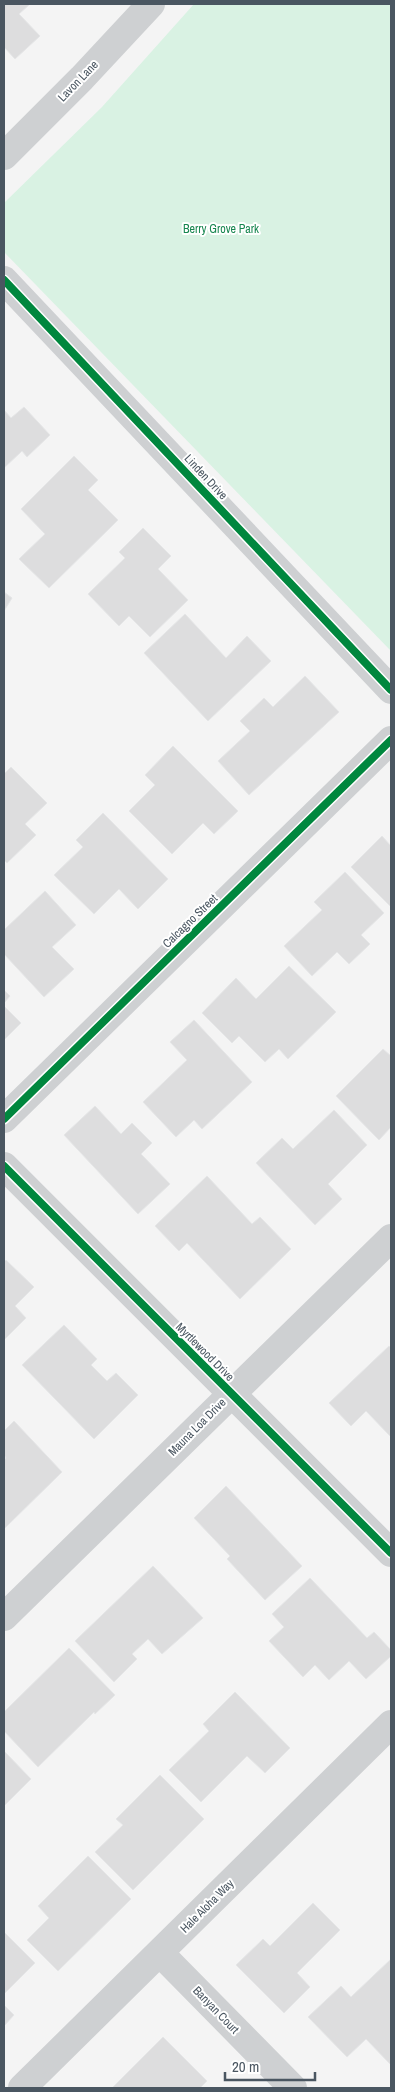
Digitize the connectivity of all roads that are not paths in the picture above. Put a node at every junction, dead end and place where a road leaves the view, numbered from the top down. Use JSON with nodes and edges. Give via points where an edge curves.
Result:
{"nodes":[{"id":1,"x":151,"y":4,"type":"edge"},
{"id":2,"x":4,"y":156,"type":"edge"},
{"id":3,"x":4,"y":280,"type":"edge"},
{"id":4,"x":391,"y":690,"type":"edge"},
{"id":5,"x":391,"y":740,"type":"edge"},
{"id":6,"x":4,"y":1119,"type":"edge"},
{"id":7,"x":4,"y":1166,"type":"edge"},
{"id":8,"x":391,"y":1238,"type":"edge"},
{"id":9,"x":231,"y":1393,"type":"junction"},
{"id":10,"x":391,"y":1553,"type":"edge"},
{"id":11,"x":4,"y":1617,"type":"edge"},
{"id":12,"x":391,"y":1724,"type":"edge"},
{"id":13,"x":160,"y":1953,"type":"junction"},
{"id":14,"x":22,"y":2088,"type":"edge"},
{"id":15,"x":293,"y":2088,"type":"edge"}],
"edges":[{"from":1,"to":2,"type":"street","name":"Lavon Lane"},
{"from":3,"to":4,"type":"street","name":"Linden Drive"},
{"from":5,"to":6,"type":"street","name":"Calcagno Street"},
{"from":7,"to":9,"type":"street","name":"Myrtlewood Drive"},
{"from":8,"to":9,"type":"street","name":"Mauna Loa Drive"},
{"from":9,"to":10,"type":"street","name":"Myrtlewood Drive"},
{"from":9,"to":11,"type":"street","name":"Mauna Loa Drive"},
{"from":12,"to":13,"type":"street","name":"Hale Aloha Way"},
{"from":13,"to":14,"type":"street","name":"Hale Aloha Way"},
{"from":13,"to":15,"type":"street","name":"Banyan Court"}]}
